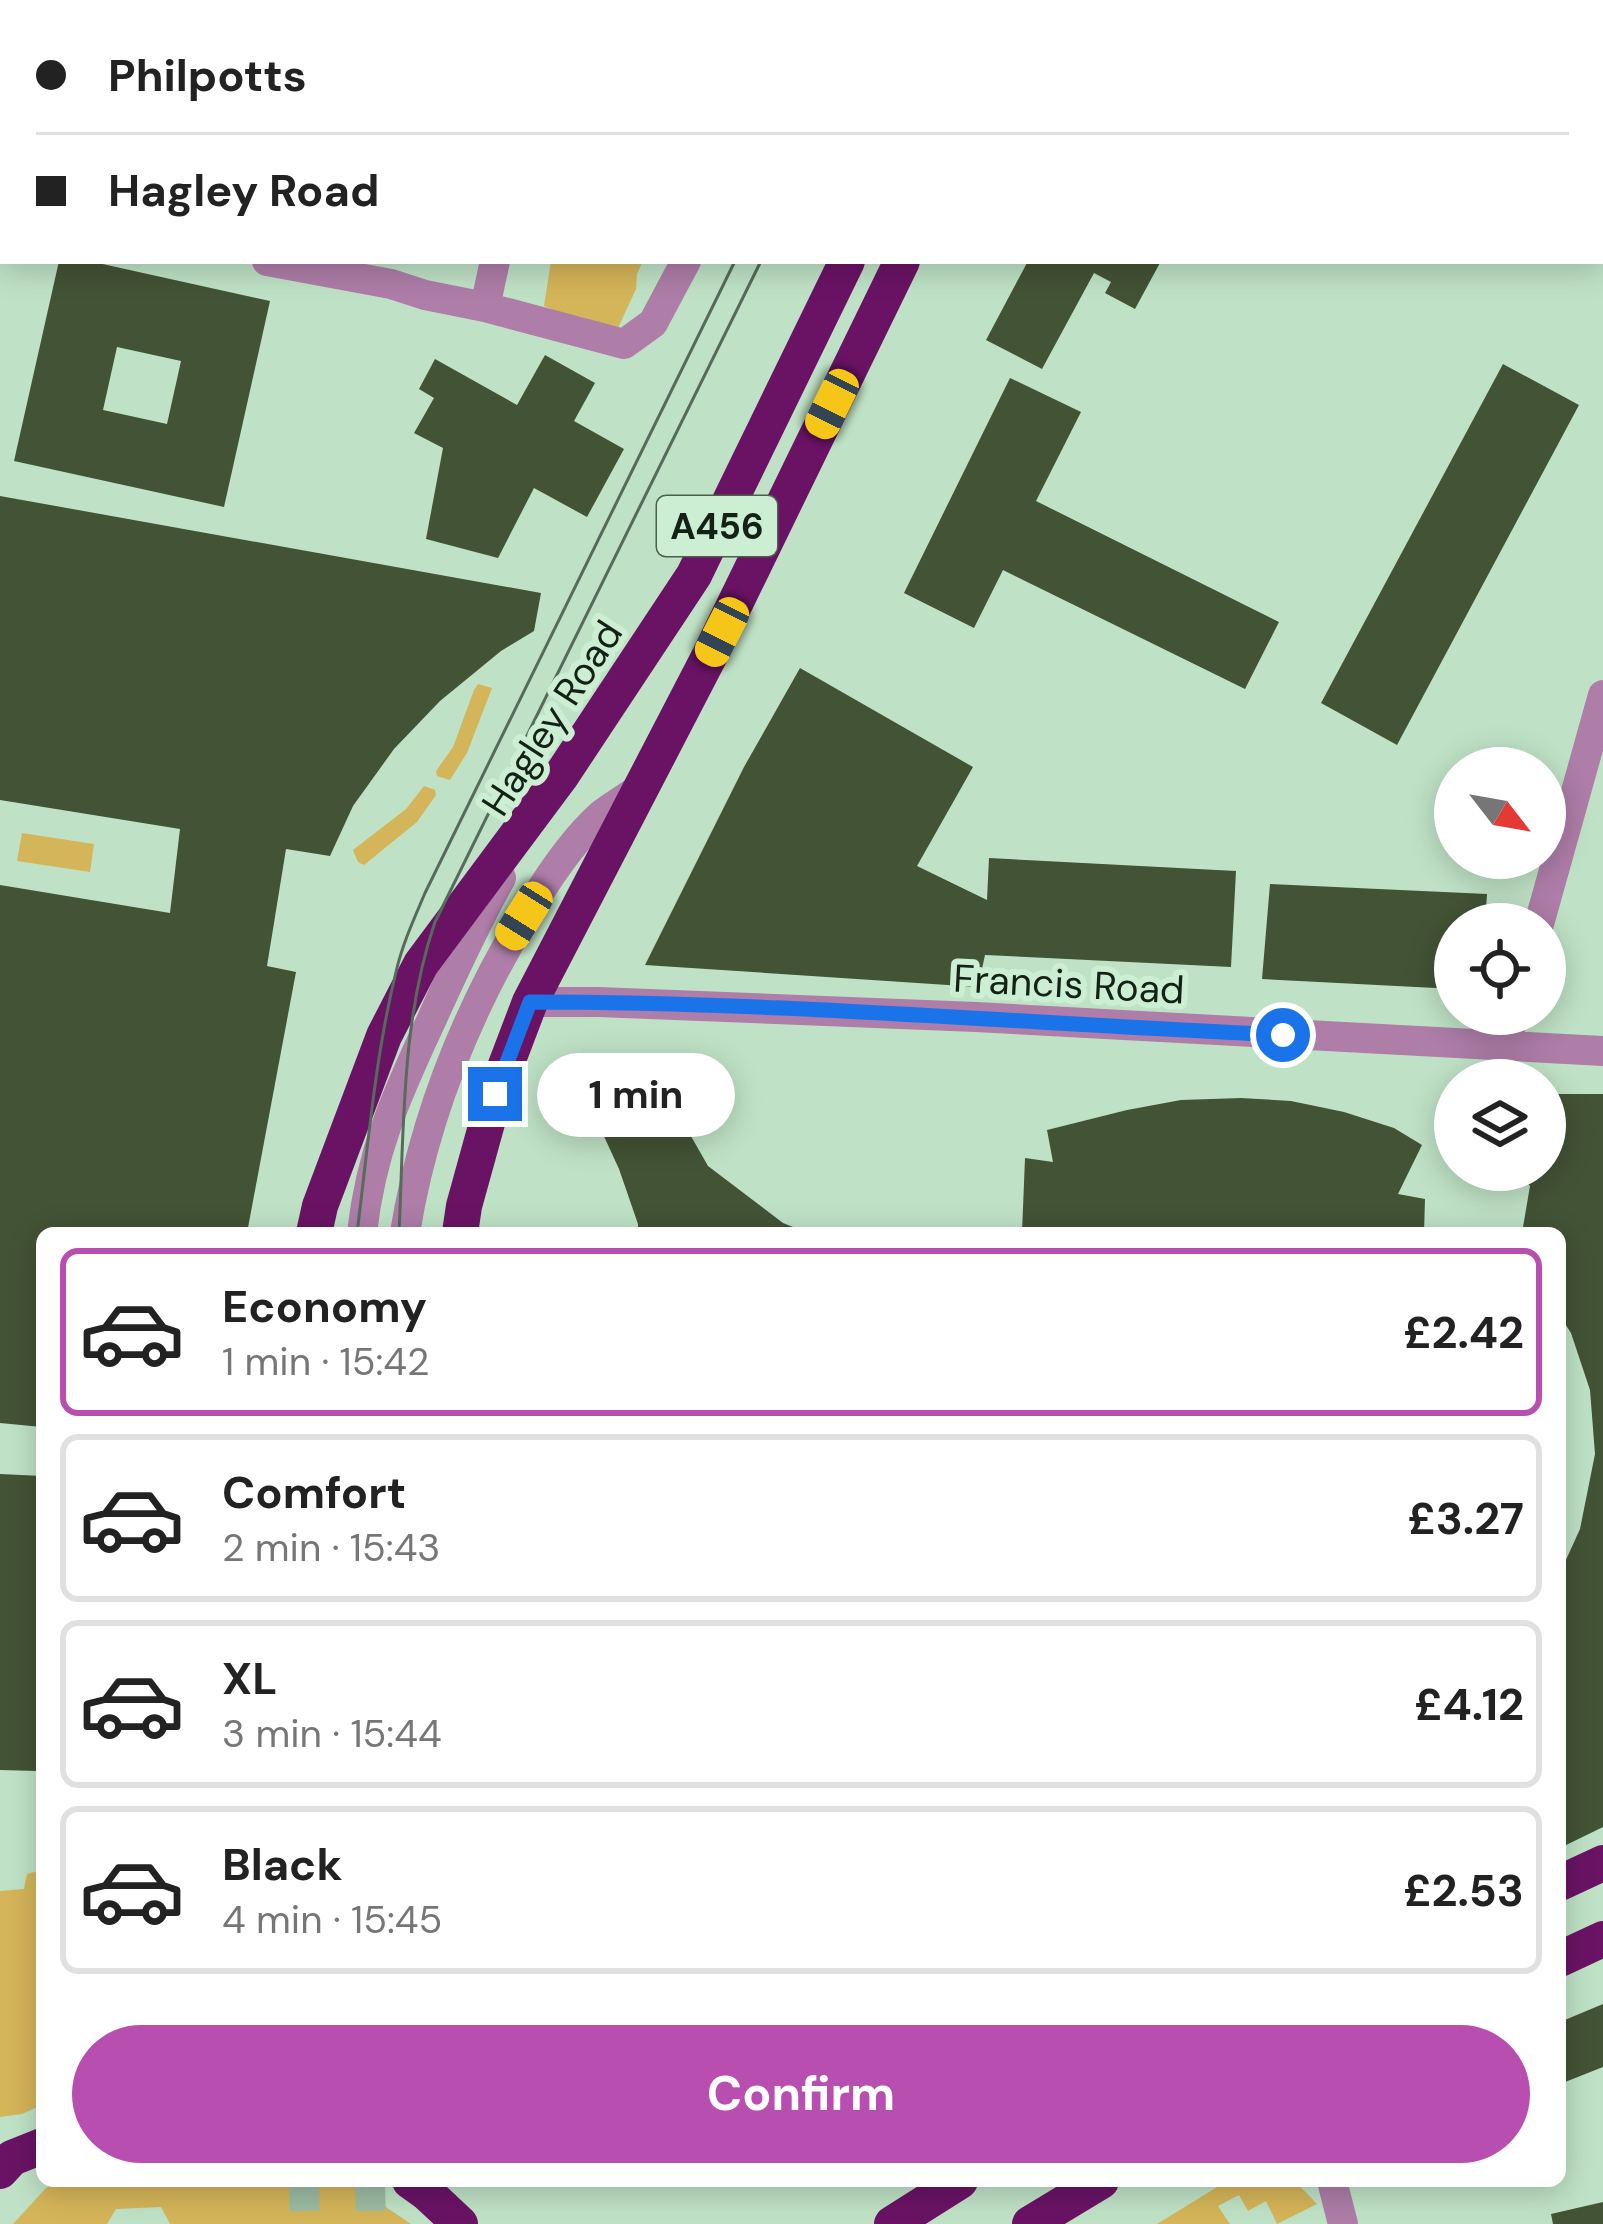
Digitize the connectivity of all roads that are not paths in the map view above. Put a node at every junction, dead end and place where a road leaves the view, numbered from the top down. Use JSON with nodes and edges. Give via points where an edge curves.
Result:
{"nodes":[{"id":1,"x":283,"y":264,"type":"edge"},
{"id":2,"x":494,"y":264,"type":"edge"},
{"id":3,"x":684,"y":264,"type":"edge"},
{"id":4,"x":846,"y":264,"type":"edge"},
{"id":5,"x":901,"y":264,"type":"edge"},
{"id":6,"x":485,"y":307,"type":"junction"},
{"id":7,"x":1603,"y":695,"type":"edge"},
{"id":8,"x":561,"y":776,"type":"junction"},
{"id":9,"x":645,"y":784,"type":"junction"},
{"id":10,"x":1545,"y":903,"type":"edge"},
{"id":11,"x":530,"y":1002,"type":"junction"},
{"id":12,"x":1434,"y":1031,"type":"edge"},
{"id":13,"x":1535,"y":1035,"type":"edge"},
{"id":14,"x":1603,"y":1051,"type":"edge"},
{"id":15,"x":462,"y":1219,"type":"edge"},
{"id":16,"x":315,"y":1227,"type":"edge"},
{"id":17,"x":363,"y":1227,"type":"edge"},
{"id":18,"x":406,"y":1227,"type":"edge"},
{"id":19,"x":1603,"y":1864,"type":"edge"},
{"id":20,"x":1566,"y":1880,"type":"edge"},
{"id":21,"x":1603,"y":1940,"type":"edge"},
{"id":22,"x":1566,"y":1956,"type":"edge"},
{"id":23,"x":423,"y":2187,"type":"edge"},
{"id":24,"x":951,"y":2187,"type":"edge"},
{"id":25,"x":1091,"y":2187,"type":"edge"},
{"id":26,"x":1334,"y":2187,"type":"edge"},
{"id":27,"x":460,"y":2224,"type":"edge"},
{"id":28,"x":892,"y":2224,"type":"edge"},
{"id":29,"x":1030,"y":2224,"type":"edge"},
{"id":30,"x":1343,"y":2224,"type":"edge"}],
"edges":[{"from":1,"to":6,"type":"street"},
{"from":2,"to":6,"type":"street"},
{"from":3,"to":6,"type":"street","via":[[653,322],[624,344]]},
{"from":4,"to":8,"type":"highway","name":"Hagley Road","number":"A456","via":[[694,575]]},
{"from":5,"to":9,"type":"highway","number":"A456"},
{"from":7,"to":10,"type":"street"},
{"from":8,"to":16,"type":"highway","number":"A456","via":[[421,964],[384,1036]]},
{"from":8,"to":17,"type":"street","name":"Hagley Road","via":[[484,908],[393,1105]]},
{"from":9,"to":11,"type":"highway","number":"A456"},
{"from":9,"to":18,"type":"street","via":[[569,849],[507,944],[448,1073]]},
{"from":11,"to":12,"type":"street","name":"Francis Road","via":[[1265,1034]]},
{"from":11,"to":15,"type":"highway","number":"A456"},
{"from":13,"to":14,"type":"street","name":"Francis Road"},
{"from":19,"to":20,"type":"highway"},
{"from":21,"to":22,"type":"highway"},
{"from":23,"to":27,"type":"highway"},
{"from":24,"to":28,"type":"highway"},
{"from":25,"to":29,"type":"highway"},
{"from":26,"to":30,"type":"street"}]}
